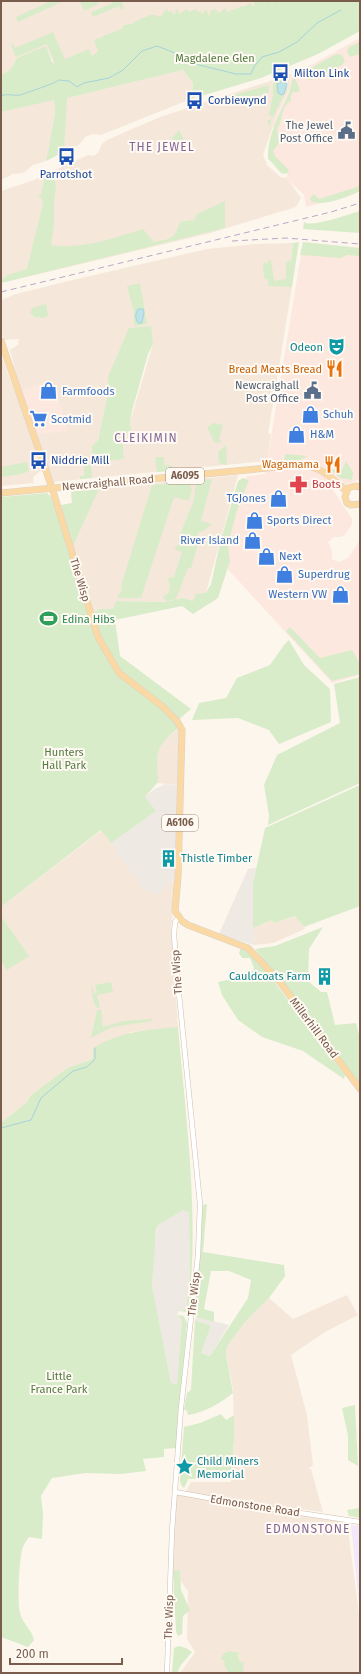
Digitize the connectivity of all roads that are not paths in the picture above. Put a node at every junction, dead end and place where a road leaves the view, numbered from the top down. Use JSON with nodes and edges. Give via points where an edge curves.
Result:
{"nodes":[{"id":1,"x":1,"y":342,"type":"edge"},
{"id":2,"x":52,"y":488,"type":"junction"},
{"id":3,"x":360,"y":488,"type":"edge"},
{"id":4,"x":346,"y":491,"type":"junction"},
{"id":5,"x":1,"y":493,"type":"edge"},
{"id":6,"x":360,"y":504,"type":"edge"},
{"id":7,"x":179,"y":917,"type":"junction"},
{"id":8,"x":360,"y":1089,"type":"edge"},
{"id":9,"x":175,"y":1492,"type":"junction"},
{"id":10,"x":360,"y":1522,"type":"edge"},
{"id":11,"x":167,"y":1673,"type":"edge"}],
"edges":[{"from":1,"to":2,"type":"main road","number":"A6106"},
{"from":2,"to":4,"type":"main road","name":"Newcraighall Road","number":"A6095","via":[[300,465],[324,472]]},
{"from":2,"to":5,"type":"main road","number":"A6095"},
{"from":2,"to":7,"type":"main road","name":"The Wisp","number":"A6106","via":[[102,646],[119,673],[162,706],[182,730],[175,911]]},
{"from":3,"to":4,"type":"main road","via":[[351,486]]},
{"from":4,"to":6,"type":"main road","number":"A6095","via":[[347,503],[352,506]]},
{"from":7,"to":8,"type":"main road","name":"Millerhill Road","via":[[188,925],[248,948],[279,981]]},
{"from":7,"to":9,"type":"street","name":"The Wisp","via":[[175,922],[174,935],[176,966],[200,1204],[198,1256],[181,1408]]},
{"from":9,"to":10,"type":"street","name":"Edmonstone Road"},
{"from":9,"to":11,"type":"street","name":"The Wisp"}]}
